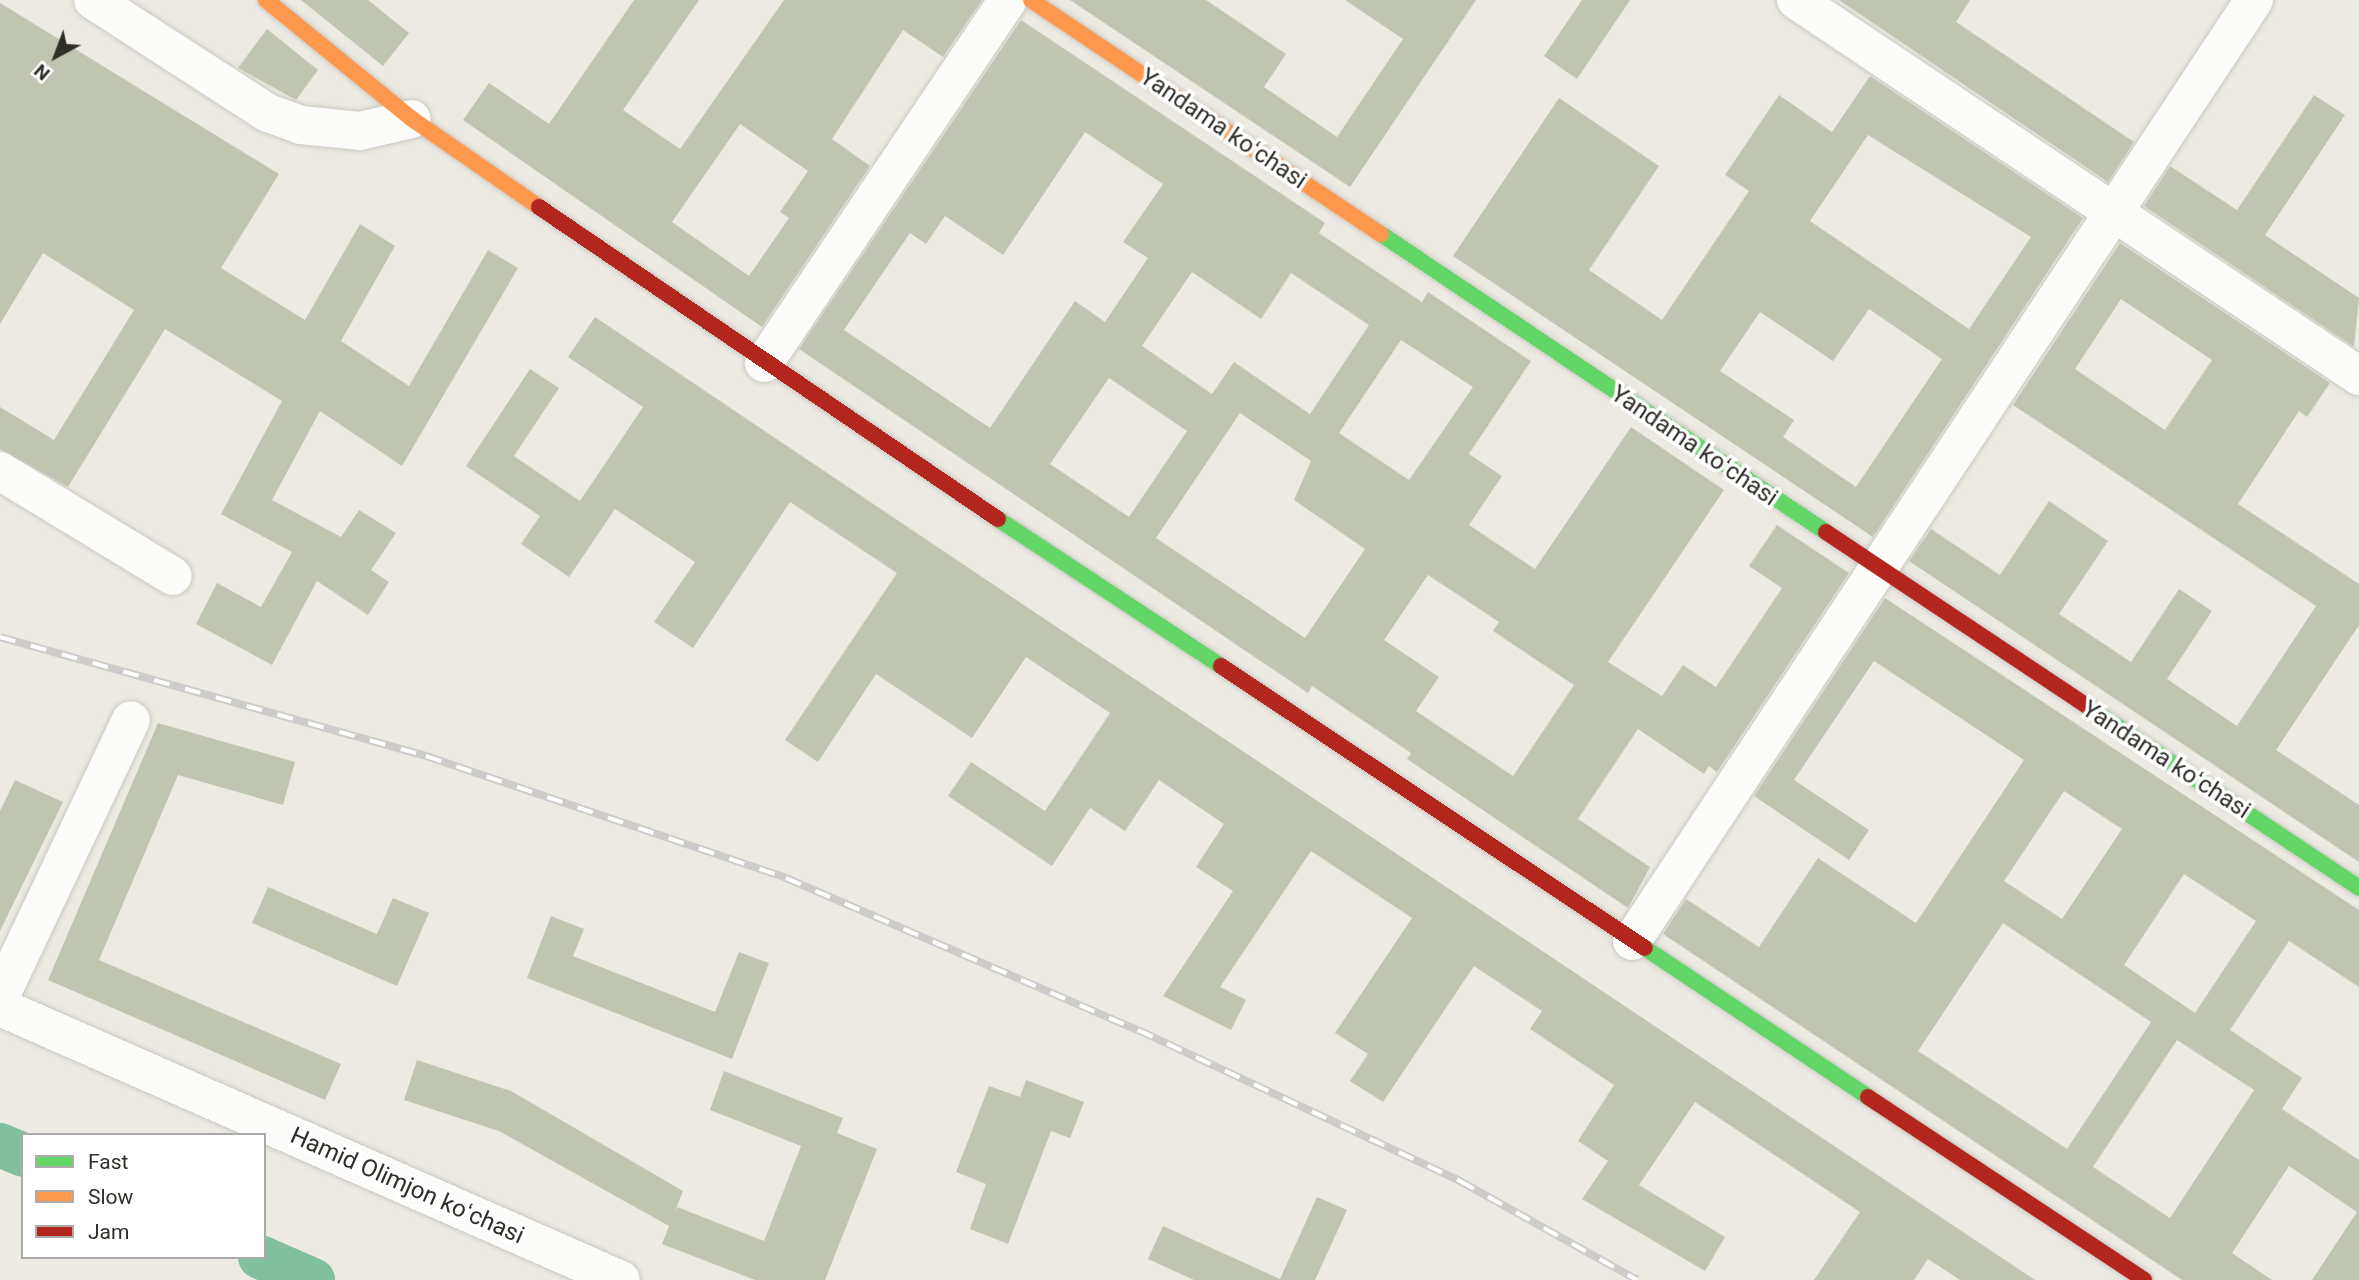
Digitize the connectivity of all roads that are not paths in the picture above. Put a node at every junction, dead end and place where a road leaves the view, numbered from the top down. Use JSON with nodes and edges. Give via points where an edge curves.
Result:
{"nodes":[{"id":1,"x":93,"y":0,"type":"edge"},
{"id":2,"x":266,"y":0,"type":"edge"},
{"id":3,"x":1008,"y":0,"type":"edge"},
{"id":4,"x":1031,"y":0,"type":"edge"},
{"id":5,"x":1796,"y":0,"type":"edge"},
{"id":6,"x":2254,"y":0,"type":"edge"},
{"id":7,"x":412,"y":119,"type":"junction"},
{"id":8,"x":2111,"y":215,"type":"junction"},
{"id":9,"x":764,"y":363,"type":"junction"},
{"id":10,"x":2359,"y":376,"type":"edge"},
{"id":11,"x":0,"y":471,"type":"edge"},
{"id":12,"x":1874,"y":567,"type":"junction"},
{"id":13,"x":173,"y":576,"type":"dead end"},
{"id":14,"x":131,"y":720,"type":"dead end"},
{"id":15,"x":2359,"y":888,"type":"edge"},
{"id":16,"x":1633,"y":941,"type":"junction"},
{"id":17,"x":0,"y":997,"type":"edge"},
{"id":18,"x":0,"y":1007,"type":"edge"},
{"id":19,"x":621,"y":1280,"type":"edge"},
{"id":20,"x":2144,"y":1280,"type":"edge"}],
"edges":[{"from":1,"to":7,"type":"street","via":[[268,113],[301,125],[359,131]]},
{"from":2,"to":7,"type":"street"},
{"from":3,"to":9,"type":"street"},
{"from":4,"to":12,"type":"street","name":"Yandama koʻchasi"},
{"from":5,"to":8,"type":"street"},
{"from":6,"to":8,"type":"street"},
{"from":7,"to":9,"type":"street"},
{"from":8,"to":10,"type":"street"},
{"from":8,"to":12,"type":"street"},
{"from":9,"to":16,"type":"street"},
{"from":11,"to":13,"type":"street"},
{"from":12,"to":15,"type":"street","name":"Yandama koʻchasi"},
{"from":12,"to":16,"type":"street"},
{"from":14,"to":17,"type":"street"},
{"from":16,"to":20,"type":"street"},
{"from":18,"to":19,"type":"street","name":"Hamid Olimjon koʻchasi"}]}
